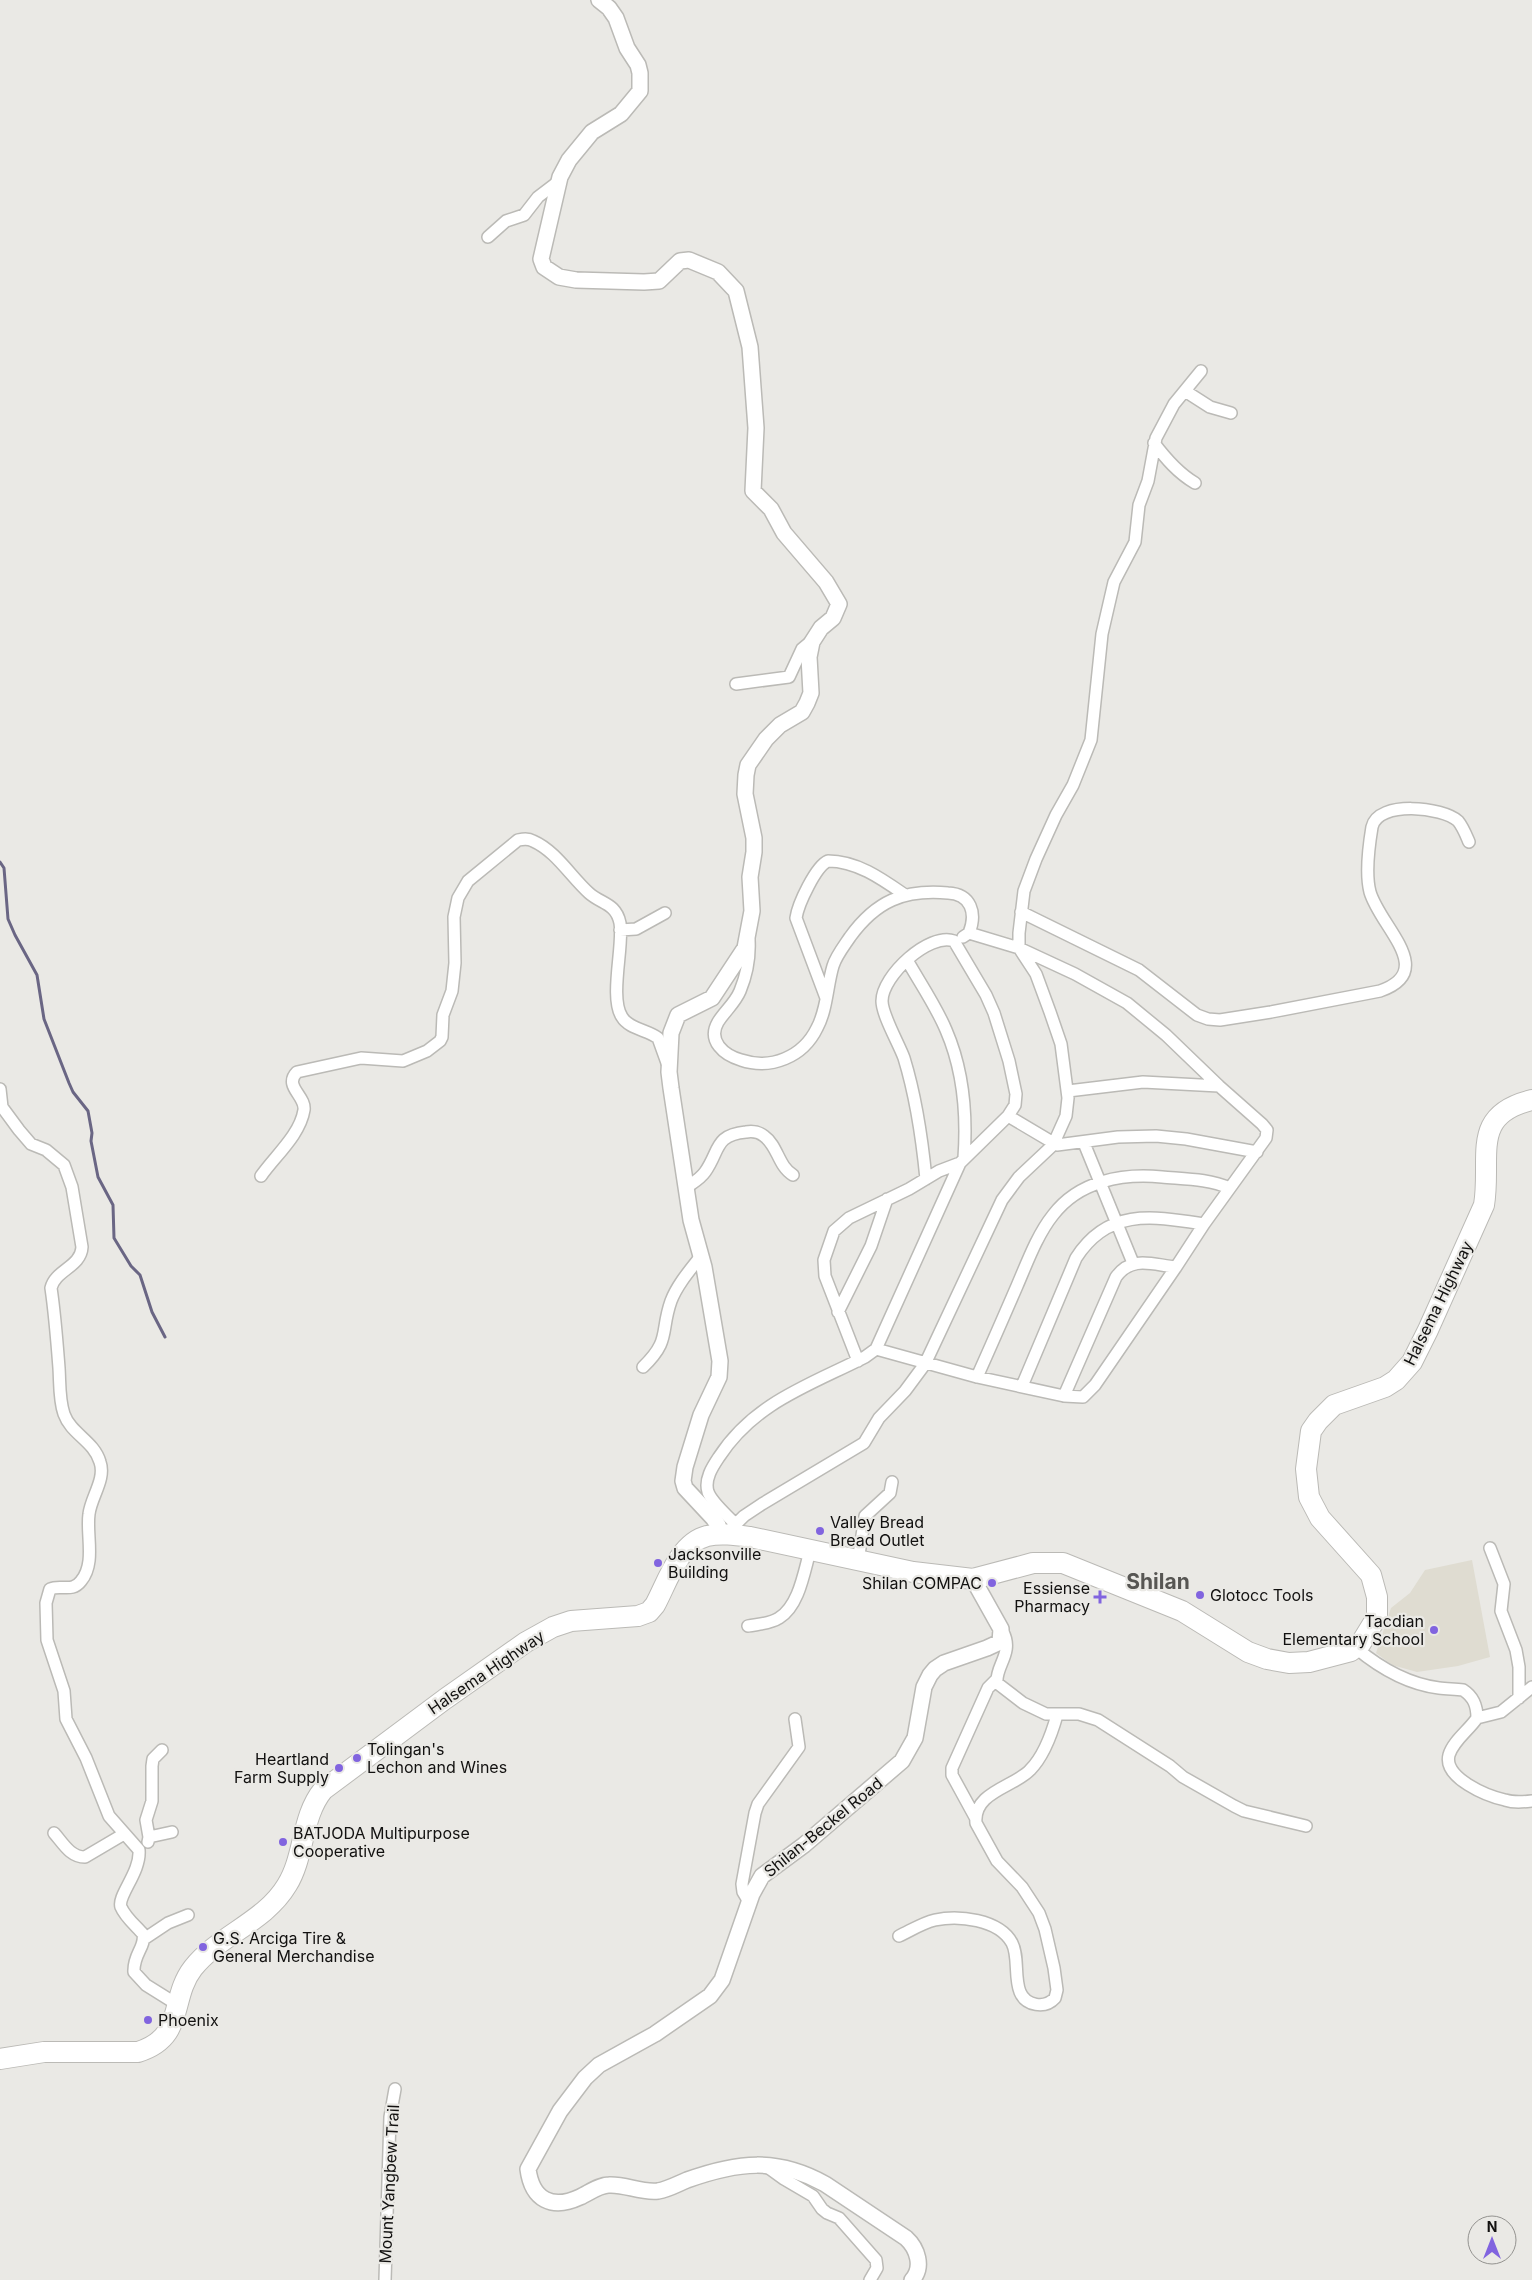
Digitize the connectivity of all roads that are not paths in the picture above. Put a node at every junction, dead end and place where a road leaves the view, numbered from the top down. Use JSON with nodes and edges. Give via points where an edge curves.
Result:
{"nodes":[{"id":1,"x":598,"y":0,"type":"edge"},
{"id":2,"x":612,"y":5,"type":"edge"},
{"id":3,"x":559,"y":181,"type":"junction"},
{"id":4,"x":488,"y":237,"type":"dead end"},
{"id":5,"x":1201,"y":372,"type":"dead end"},
{"id":6,"x":1185,"y":391,"type":"junction"},
{"id":7,"x":1231,"y":413,"type":"dead end"},
{"id":8,"x":1154,"y":443,"type":"junction"},
{"id":9,"x":1195,"y":483,"type":"dead end"},
{"id":10,"x":814,"y":639,"type":"junction"},
{"id":11,"x":736,"y":684,"type":"dead end"},
{"id":12,"x":1469,"y":842,"type":"dead end"},
{"id":13,"x":905,"y":894,"type":"junction"},
{"id":14,"x":1021,"y":912,"type":"junction"},
{"id":15,"x":665,"y":913,"type":"dead end"},
{"id":16,"x":620,"y":930,"type":"junction"},
{"id":17,"x":970,"y":934,"type":"junction"},
{"id":18,"x":748,"y":936,"type":"junction"},
{"id":19,"x":954,"y":941,"type":"junction"},
{"id":20,"x":1019,"y":948,"type":"junction"},
{"id":21,"x":907,"y":960,"type":"junction"},
{"id":22,"x":826,"y":998,"type":"junction"},
{"id":23,"x":669,"y":1072,"type":"junction"},
{"id":24,"x":1219,"y":1086,"type":"junction"},
{"id":25,"x":0,"y":1089,"type":"edge"},
{"id":26,"x":1068,"y":1091,"type":"junction"},
{"id":27,"x":1532,"y":1100,"type":"edge"},
{"id":28,"x":1008,"y":1116,"type":"junction"},
{"id":29,"x":1084,"y":1143,"type":"junction"},
{"id":30,"x":1053,"y":1145,"type":"junction"},
{"id":31,"x":1257,"y":1152,"type":"junction"},
{"id":32,"x":962,"y":1160,"type":"junction"},
{"id":33,"x":794,"y":1175,"type":"dead end"},
{"id":34,"x":261,"y":1176,"type":"dead end"},
{"id":35,"x":926,"y":1179,"type":"junction"},
{"id":36,"x":1101,"y":1182,"type":"junction"},
{"id":37,"x":687,"y":1187,"type":"junction"},
{"id":38,"x":1230,"y":1188,"type":"junction"},
{"id":39,"x":887,"y":1199,"type":"junction"},
{"id":40,"x":1118,"y":1222,"type":"junction"},
{"id":41,"x":1204,"y":1224,"type":"junction"},
{"id":42,"x":701,"y":1256,"type":"junction"},
{"id":43,"x":1133,"y":1263,"type":"junction"},
{"id":44,"x":1176,"y":1267,"type":"junction"},
{"id":45,"x":838,"y":1312,"type":"junction"},
{"id":46,"x":876,"y":1349,"type":"junction"},
{"id":47,"x":858,"y":1361,"type":"junction"},
{"id":48,"x":925,"y":1364,"type":"junction"},
{"id":49,"x":643,"y":1367,"type":"dead end"},
{"id":50,"x":978,"y":1377,"type":"junction"},
{"id":51,"x":1022,"y":1386,"type":"junction"},
{"id":52,"x":1064,"y":1396,"type":"junction"},
{"id":53,"x":892,"y":1482,"type":"dead end"},
{"id":54,"x":727,"y":1531,"type":"junction"},
{"id":55,"x":1490,"y":1548,"type":"dead end"},
{"id":56,"x":810,"y":1551,"type":"junction"},
{"id":57,"x":858,"y":1561,"type":"junction"},
{"id":58,"x":973,"y":1579,"type":"junction"},
{"id":59,"x":748,"y":1626,"type":"dead end"},
{"id":60,"x":1001,"y":1629,"type":"junction"},
{"id":61,"x":1356,"y":1648,"type":"junction"},
{"id":62,"x":996,"y":1680,"type":"junction"},
{"id":63,"x":1532,"y":1687,"type":"edge"},
{"id":64,"x":1519,"y":1698,"type":"junction"},
{"id":65,"x":1056,"y":1714,"type":"junction"},
{"id":66,"x":1477,"y":1718,"type":"junction"},
{"id":67,"x":796,"y":1719,"type":"dead end"},
{"id":68,"x":162,"y":1750,"type":"dead end"},
{"id":69,"x":1532,"y":1801,"type":"edge"},
{"id":70,"x":975,"y":1817,"type":"junction"},
{"id":71,"x":1306,"y":1826,"type":"dead end"},
{"id":72,"x":172,"y":1832,"type":"dead end"},
{"id":73,"x":54,"y":1833,"type":"dead end"},
{"id":74,"x":124,"y":1834,"type":"junction"},
{"id":75,"x":149,"y":1837,"type":"junction"},
{"id":76,"x":139,"y":1850,"type":"junction"},
{"id":77,"x":749,"y":1902,"type":"junction"},
{"id":78,"x":188,"y":1915,"type":"dead end"},
{"id":79,"x":900,"y":1936,"type":"dead end"},
{"id":80,"x":144,"y":1939,"type":"junction"},
{"id":81,"x":178,"y":2005,"type":"junction"},
{"id":82,"x":0,"y":2059,"type":"edge"},
{"id":83,"x":395,"y":2089,"type":"dead end"},
{"id":84,"x":765,"y":2165,"type":"junction"},
{"id":85,"x":385,"y":2280,"type":"edge"},
{"id":86,"x":870,"y":2280,"type":"edge"},
{"id":87,"x":912,"y":2280,"type":"edge"}],
"edges":[{"from":1,"to":2,"type":"street"},
{"from":2,"to":3,"type":"street","via":[[627,48],[640,72],[640,91],[621,114],[585,139],[569,160]]},
{"from":3,"to":4,"type":"street","via":[[524,215],[506,221]]},
{"from":3,"to":10,"type":"street","via":[[541,259],[551,273],[576,280],[653,282],[667,276],[680,261],[689,260],[718,272],[736,291],[750,347],[756,428],[753,490],[771,509],[784,533],[839,602],[837,612]]},
{"from":5,"to":6,"type":"street"},
{"from":6,"to":7,"type":"street","via":[[1210,407]]},
{"from":6,"to":8,"type":"street","via":[[1170,410]]},
{"from":8,"to":9,"type":"street","via":[[1183,476]]},
{"from":8,"to":14,"type":"street","via":[[1148,481],[1139,506],[1135,542],[1114,582],[1102,634],[1091,740],[1073,785],[1036,859],[1024,891]]},
{"from":10,"to":11,"type":"street","via":[[802,649],[790,677]]},
{"from":10,"to":18,"type":"street","via":[[809,657],[811,693],[807,703],[802,712],[780,725],[766,739],[748,766],[745,794],[754,844]]},
{"from":12,"to":14,"type":"street","via":[[1457,820],[1443,814],[1409,808],[1395,809],[1376,818],[1372,826],[1369,863],[1370,892],[1406,958],[1406,972],[1401,980],[1380,991],[1220,1020],[1197,1015],[1139,970]]},
{"from":13,"to":17,"type":"street","via":[[954,893],[965,898],[972,912]]},
{"from":13,"to":22,"type":"street","via":[[886,902],[861,922],[833,965]]},
{"from":13,"to":22,"type":"street","via":[[852,864],[828,861],[820,867],[796,918]]},
{"from":14,"to":20,"type":"street"},
{"from":15,"to":16,"type":"street","via":[[636,930]]},
{"from":16,"to":23,"type":"street","via":[[617,990],[622,1017],[658,1038]]},
{"from":16,"to":34,"type":"street","via":[[617,913],[611,905],[591,895],[554,857],[535,842],[526,839],[515,842],[468,881],[458,898],[454,917],[452,991],[443,1015],[440,1041],[427,1051],[402,1061],[362,1058],[297,1072],[292,1080],[293,1087],[303,1101],[304,1110],[292,1135]]},
{"from":17,"to":19,"type":"street"},
{"from":17,"to":20,"type":"street"},
{"from":18,"to":22,"type":"street","via":[[749,961],[740,992],[716,1026],[715,1036],[720,1049],[733,1058],[754,1064],[788,1059],[812,1037]]},
{"from":18,"to":23,"type":"street","via":[[740,956],[712,998],[678,1015],[671,1033]]},
{"from":19,"to":21,"type":"street","via":[[935,941]]},
{"from":19,"to":28,"type":"street","via":[[986,995],[1007,1054],[1016,1097]]},
{"from":20,"to":24,"type":"street","via":[[1076,974],[1133,1007]]},
{"from":20,"to":26,"type":"street","via":[[1036,974],[1061,1044]]},
{"from":21,"to":32,"type":"street","via":[[946,1030],[958,1069],[965,1132]]},
{"from":21,"to":35,"type":"street","via":[[887,983],[882,1002],[911,1083]]},
{"from":23,"to":37,"type":"street"},
{"from":24,"to":26,"type":"street","via":[[1143,1082]]},
{"from":24,"to":31,"type":"street","via":[[1266,1130],[1266,1138]]},
{"from":25,"to":74,"type":"street","via":[[2,1108],[19,1130],[31,1144],[46,1150],[64,1165],[70,1178],[81,1234],[79,1258],[51,1288],[60,1391],[64,1414],[93,1448],[102,1471],[88,1516],[87,1570],[74,1587],[50,1589],[46,1603],[47,1640],[64,1691],[66,1719],[109,1816]]},
{"from":26,"to":30,"type":"street","via":[[1066,1116]]},
{"from":27,"to":61,"type":"highway","name":"Halsema Highway","via":[[1512,1106],[1494,1121],[1487,1139],[1484,1205],[1412,1362],[1404,1373],[1385,1387],[1334,1405],[1311,1432],[1306,1469],[1309,1497],[1320,1518],[1370,1576],[1377,1597],[1376,1617]]},
{"from":28,"to":30,"type":"street"},
{"from":28,"to":32,"type":"street"},
{"from":29,"to":30,"type":"street"},
{"from":29,"to":31,"type":"street","via":[[1118,1136],[1156,1136]]},
{"from":29,"to":36,"type":"street"},
{"from":30,"to":48,"type":"street","via":[[1019,1177],[1002,1200]]},
{"from":31,"to":38,"type":"street"},
{"from":32,"to":35,"type":"street"},
{"from":32,"to":46,"type":"street"},
{"from":33,"to":37,"type":"street","via":[[784,1168],[770,1141],[762,1134],[750,1131],[735,1133],[720,1142],[705,1172]]},
{"from":35,"to":39,"type":"street"},
{"from":36,"to":38,"type":"street","via":[[1117,1176],[1153,1176],[1192,1179]]},
{"from":36,"to":40,"type":"street"},
{"from":36,"to":50,"type":"street","via":[[1076,1194],[1053,1214],[1024,1270]]},
{"from":37,"to":42,"type":"street"},
{"from":38,"to":41,"type":"street"},
{"from":39,"to":45,"type":"street","via":[[871,1246]]},
{"from":39,"to":45,"type":"street","via":[[842,1223],[828,1244],[825,1276]]},
{"from":40,"to":41,"type":"street","via":[[1141,1217]]},
{"from":40,"to":43,"type":"street"},
{"from":40,"to":51,"type":"street","via":[[1097,1232],[1076,1258]]},
{"from":41,"to":44,"type":"street"},
{"from":42,"to":49,"type":"street","via":[[672,1300],[661,1346]]},
{"from":42,"to":54,"type":"street","via":[[720,1370],[701,1415],[683,1480],[685,1488]]},
{"from":43,"to":44,"type":"street"},
{"from":43,"to":52,"type":"street","via":[[1116,1277]]},
{"from":44,"to":52,"type":"street","via":[[1086,1395]]},
{"from":45,"to":47,"type":"street"},
{"from":46,"to":47,"type":"street"},
{"from":46,"to":48,"type":"street"},
{"from":47,"to":54,"type":"street","via":[[766,1408],[734,1436],[709,1474],[707,1483],[708,1492]]},
{"from":48,"to":50,"type":"street"},
{"from":48,"to":54,"type":"street","via":[[879,1418],[861,1446],[762,1504]]},
{"from":50,"to":51,"type":"street"},
{"from":51,"to":52,"type":"street"},
{"from":53,"to":57,"type":"street","via":[[890,1493],[865,1516]]},
{"from":54,"to":56,"type":"highway","name":"Halsema Highway"},
{"from":54,"to":81,"type":"highway","name":"Halsema Highway","via":[[707,1536],[688,1547],[649,1612],[638,1616],[571,1621],[553,1627],[445,1699],[323,1790],[310,1812],[288,1884],[269,1907],[199,1962],[188,1976]]},
{"from":55,"to":64,"type":"street","via":[[1504,1584],[1501,1611],[1516,1650]]},
{"from":56,"to":57,"type":"highway","name":"Halsema Highway"},
{"from":56,"to":59,"type":"street","via":[[792,1606],[779,1618]]},
{"from":57,"to":58,"type":"highway","name":"Halsema Highway"},
{"from":58,"to":60,"type":"street"},
{"from":58,"to":61,"type":"highway","name":"Halsema Highway","via":[[1033,1563],[1063,1563],[1182,1611],[1248,1652],[1268,1660],[1309,1662]]},
{"from":60,"to":62,"type":"street","via":[[1006,1637],[1006,1647]]},
{"from":60,"to":77,"type":"street","name":"Shilan-Beckel Road","via":[[997,1644],[944,1663],[930,1675],[921,1700],[915,1738],[902,1761],[804,1845],[769,1869],[757,1883]]},
{"from":61,"to":66,"type":"street","via":[[1381,1668],[1400,1677],[1418,1684],[1463,1690],[1473,1698]]},
{"from":62,"to":65,"type":"street","via":[[998,1686],[1023,1703],[1046,1714]]},
{"from":62,"to":70,"type":"street","via":[[988,1688],[952,1768],[952,1776]]},
{"from":63,"to":64,"type":"street"},
{"from":64,"to":66,"type":"street","via":[[1497,1714]]},
{"from":65,"to":70,"type":"street","via":[[1042,1754],[1035,1764],[1019,1778],[996,1790],[979,1807]]},
{"from":65,"to":71,"type":"street","via":[[1093,1718],[1183,1777],[1244,1811]]},
{"from":66,"to":69,"type":"street","via":[[1452,1748],[1448,1763],[1451,1770],[1487,1794],[1506,1801]]},
{"from":67,"to":77,"type":"street","via":[[799,1747],[755,1813],[742,1884]]},
{"from":68,"to":75,"type":"street","via":[[152,1766],[152,1801],[146,1820]]},
{"from":70,"to":79,"type":"street","via":[[997,1861],[1022,1887],[1040,1914],[1054,1968],[1057,1990],[1054,1998],[1044,2005],[1032,2004],[1020,1993],[1012,1944],[1001,1930],[984,1922],[935,1920]]},
{"from":72,"to":75,"type":"street"},
{"from":73,"to":74,"type":"street","via":[[79,1857]]},
{"from":74,"to":76,"type":"street"},
{"from":75,"to":76,"type":"street","via":[[147,1845]]},
{"from":76,"to":80,"type":"street","via":[[137,1869],[120,1904]]},
{"from":77,"to":84,"type":"street","name":"Shilan-Beckel Road","via":[[718,1988],[655,2034],[599,2065],[585,2078],[560,2111],[528,2169],[535,2190],[542,2199],[556,2203],[578,2198],[606,2185],[658,2191],[744,2164]]},
{"from":78,"to":80,"type":"street","via":[[168,1922]]},
{"from":80,"to":81,"type":"street","via":[[133,1962],[134,1972],[146,1985]]},
{"from":81,"to":82,"type":"highway","name":"Halsema Highway","via":[[172,2025],[149,2049],[118,2053],[44,2052]]},
{"from":83,"to":85,"type":"street","name":"Mount Yangbew Trail","via":[[390,2116]]},
{"from":84,"to":86,"type":"street","via":[[813,2196],[822,2209],[839,2218],[876,2260],[877,2268]]},
{"from":84,"to":87,"type":"street","name":"Shilan-Beckel Road","via":[[814,2177],[906,2238],[913,2244],[918,2263],[918,2271]]}]}
